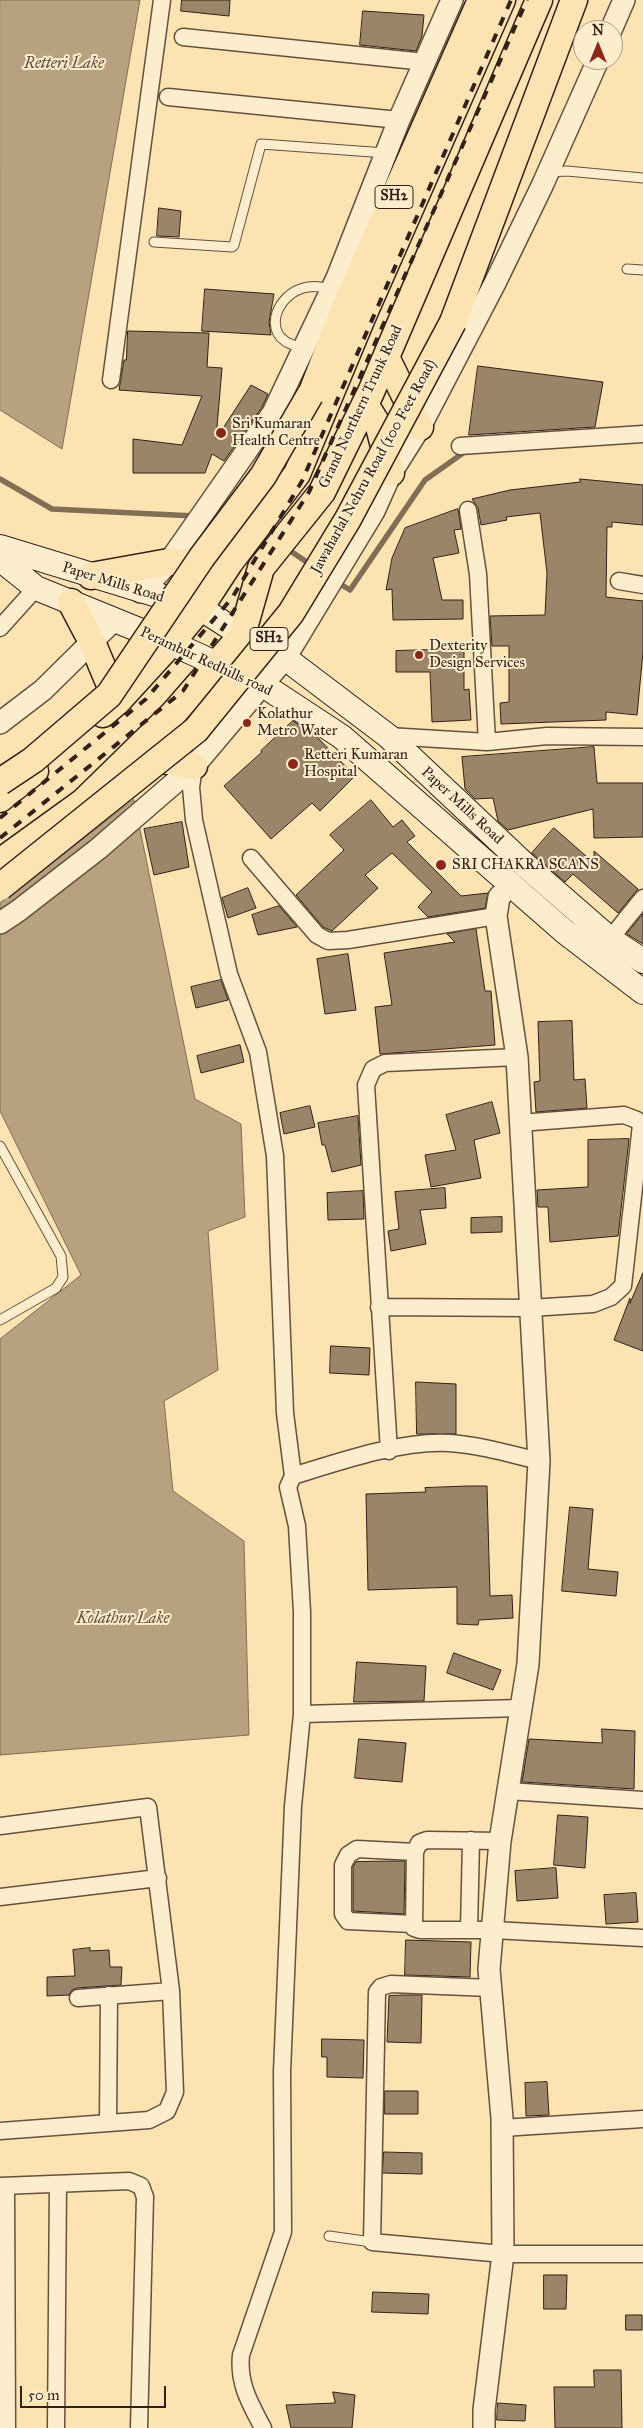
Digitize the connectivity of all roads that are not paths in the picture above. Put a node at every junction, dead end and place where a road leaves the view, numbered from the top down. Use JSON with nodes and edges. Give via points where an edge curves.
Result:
{"nodes":[{"id":1,"x":162,"y":0,"type":"edge"},
{"id":2,"x":452,"y":0,"type":"edge"},
{"id":3,"x":480,"y":0,"type":"edge"},
{"id":4,"x":502,"y":0,"type":"edge"},
{"id":5,"x":539,"y":0,"type":"edge"},
{"id":6,"x":574,"y":0,"type":"edge"},
{"id":7,"x":624,"y":0,"type":"edge"},
{"id":8,"x":615,"y":20,"type":"edge"},
{"id":9,"x":184,"y":37,"type":"dead end"},
{"id":10,"x":425,"y":62,"type":"junction"},
{"id":11,"x":594,"y":70,"type":"edge"},
{"id":12,"x":168,"y":97,"type":"dead end"},
{"id":13,"x":399,"y":120,"type":"junction"},
{"id":14,"x":386,"y":153,"type":"junction"},
{"id":15,"x":548,"y":172,"type":"junction"},
{"id":16,"x":643,"y":178,"type":"edge"},
{"id":17,"x":154,"y":242,"type":"dead end"},
{"id":18,"x":626,"y":269,"type":"dead end"},
{"id":19,"x":643,"y":270,"type":"edge"},
{"id":20,"x":350,"y":297,"type":"junction"},
{"id":21,"x":304,"y":348,"type":"junction"},
{"id":22,"x":386,"y":357,"type":"junction"},
{"id":23,"x":111,"y":380,"type":"dead end"},
{"id":24,"x":365,"y":404,"type":"junction"},
{"id":25,"x":420,"y":426,"type":"junction"},
{"id":26,"x":643,"y":434,"type":"edge"},
{"id":27,"x":460,"y":446,"type":"dead end"},
{"id":28,"x":392,"y":473,"type":"junction"},
{"id":29,"x":468,"y":510,"type":"dead end"},
{"id":30,"x":0,"y":547,"type":"edge"},
{"id":31,"x":0,"y":559,"type":"edge"},
{"id":32,"x":168,"y":562,"type":"junction"},
{"id":33,"x":230,"y":562,"type":"junction"},
{"id":34,"x":91,"y":576,"type":"junction"},
{"id":35,"x":619,"y":581,"type":"dead end"},
{"id":36,"x":643,"y":584,"type":"edge"},
{"id":37,"x":36,"y":588,"type":"junction"},
{"id":38,"x":141,"y":592,"type":"junction"},
{"id":39,"x":71,"y":602,"type":"junction"},
{"id":40,"x":200,"y":608,"type":"junction"},
{"id":41,"x":114,"y":620,"type":"junction"},
{"id":42,"x":0,"y":628,"type":"edge"},
{"id":43,"x":242,"y":635,"type":"junction"},
{"id":44,"x":92,"y":642,"type":"junction"},
{"id":45,"x":171,"y":643,"type":"junction"},
{"id":46,"x":285,"y":658,"type":"junction"},
{"id":47,"x":217,"y":665,"type":"junction"},
{"id":48,"x":263,"y":686,"type":"junction"},
{"id":49,"x":117,"y":702,"type":"junction"},
{"id":50,"x":0,"y":723,"type":"edge"},
{"id":51,"x":388,"y":736,"type":"junction"},
{"id":52,"x":643,"y":737,"type":"edge"},
{"id":53,"x":487,"y":742,"type":"junction"},
{"id":54,"x":134,"y":754,"type":"junction"},
{"id":55,"x":194,"y":766,"type":"junction"},
{"id":56,"x":0,"y":782,"type":"edge"},
{"id":57,"x":0,"y":798,"type":"edge"},
{"id":58,"x":251,"y":858,"type":"dead end"},
{"id":59,"x":0,"y":862,"type":"edge"},
{"id":60,"x":511,"y":885,"type":"junction"},
{"id":61,"x":0,"y":887,"type":"edge"},
{"id":62,"x":643,"y":898,"type":"edge"},
{"id":63,"x":496,"y":916,"type":"junction"},
{"id":64,"x":0,"y":923,"type":"edge"},
{"id":65,"x":610,"y":939,"type":"junction"},
{"id":66,"x":643,"y":961,"type":"edge"},
{"id":67,"x":643,"y":992,"type":"edge"},
{"id":68,"x":517,"y":1057,"type":"junction"},
{"id":69,"x":520,"y":1123,"type":"junction"},
{"id":70,"x":0,"y":1146,"type":"edge"},
{"id":71,"x":379,"y":1307,"type":"junction"},
{"id":72,"x":530,"y":1308,"type":"junction"},
{"id":73,"x":0,"y":1320,"type":"edge"},
{"id":74,"x":389,"y":1451,"type":"junction"},
{"id":75,"x":540,"y":1461,"type":"junction"},
{"id":76,"x":293,"y":1476,"type":"junction"},
{"id":77,"x":521,"y":1708,"type":"junction"},
{"id":78,"x":302,"y":1714,"type":"junction"},
{"id":79,"x":508,"y":1792,"type":"junction"},
{"id":80,"x":643,"y":1800,"type":"edge"},
{"id":81,"x":0,"y":1826,"type":"edge"},
{"id":82,"x":471,"y":1840,"type":"junction"},
{"id":83,"x":500,"y":1841,"type":"junction"},
{"id":84,"x":415,"y":1852,"type":"junction"},
{"id":85,"x":158,"y":1878,"type":"junction"},
{"id":86,"x":465,"y":1885,"type":"junction"},
{"id":87,"x":497,"y":1886,"type":"junction"},
{"id":88,"x":0,"y":1897,"type":"edge"},
{"id":89,"x":413,"y":1924,"type":"junction"},
{"id":90,"x":469,"y":1930,"type":"junction"},
{"id":91,"x":493,"y":1930,"type":"junction"},
{"id":92,"x":643,"y":1938,"type":"edge"},
{"id":93,"x":491,"y":1988,"type":"junction"},
{"id":94,"x":171,"y":1991,"type":"junction"},
{"id":95,"x":110,"y":1995,"type":"junction"},
{"id":96,"x":78,"y":1998,"type":"dead end"},
{"id":97,"x":643,"y":2119,"type":"edge"},
{"id":98,"x":108,"y":2123,"type":"junction"},
{"id":99,"x":502,"y":2128,"type":"junction"},
{"id":100,"x":0,"y":2131,"type":"edge"},
{"id":101,"x":58,"y":2184,"type":"junction"},
{"id":102,"x":3,"y":2186,"type":"edge"},
{"id":103,"x":329,"y":2236,"type":"dead end"},
{"id":104,"x":372,"y":2242,"type":"junction"},
{"id":105,"x":503,"y":2254,"type":"junction"},
{"id":106,"x":643,"y":2254,"type":"edge"},
{"id":107,"x":7,"y":2428,"type":"edge"},
{"id":108,"x":56,"y":2428,"type":"edge"},
{"id":109,"x":139,"y":2428,"type":"edge"},
{"id":110,"x":263,"y":2428,"type":"edge"},
{"id":111,"x":484,"y":2428,"type":"edge"}],
"edges":[{"from":1,"to":23,"type":"street"},
{"from":2,"to":10,"type":"street"},
{"from":3,"to":20,"type":"main road","number":"SH2"},
{"from":4,"to":20,"type":"main road","name":"Grand Northern Trunk Road"},
{"from":5,"to":22,"type":"main road","name":"Grand Northern Trunk Road"},
{"from":6,"to":61,"type":"main road","name":"Jawaharlal Nehru Road (100 Feet Road)","number":"SH2","bridge":true,"via":[[453,322],[348,519],[285,620],[196,730]]},
{"from":7,"to":8,"type":"street"},
{"from":9,"to":10,"type":"street"},
{"from":10,"to":13,"type":"street"},
{"from":11,"to":15,"type":"street"},
{"from":12,"to":13,"type":"street"},
{"from":13,"to":14,"type":"street"},
{"from":14,"to":17,"type":"lane","via":[[261,144],[232,247]]},
{"from":14,"to":20,"type":"street"},
{"from":15,"to":16,"type":"lane"},
{"from":15,"to":25,"type":"street","via":[[495,283]]},
{"from":18,"to":19,"type":"lane"},
{"from":20,"to":21,"type":"street"},
{"from":20,"to":21,"type":"lane","via":[[324,288],[305,287],[282,301],[278,331],[285,341]]},
{"from":20,"to":33,"type":"main road","name":"Grand Northern Trunk Road","via":[[296,474]]},
{"from":20,"to":56,"type":"main road","number":"SH2","bridge":true,"via":[[310,395],[264,476],[202,557],[110,694],[33,760]]},
{"from":21,"to":32,"type":"street","via":[[273,413]]},
{"from":22,"to":24,"type":"main road","name":"Grand Northern Trunk Road"},
{"from":22,"to":25,"type":"main road"},
{"from":24,"to":28,"type":"main road","via":[[379,427]]},
{"from":24,"to":43,"type":"main road","name":"Grand Northern Trunk Road","via":[[322,492],[261,568]]},
{"from":25,"to":28,"type":"street"},
{"from":26,"to":27,"type":"street"},
{"from":28,"to":46,"type":"street","via":[[374,511]]},
{"from":29,"to":53,"type":"street","via":[[479,583]]},
{"from":30,"to":34,"type":"main road","name":"Paper Mills Road"},
{"from":31,"to":37,"type":"main road","name":"Perambur Redhills road"},
{"from":32,"to":33,"type":"main road"},
{"from":32,"to":34,"type":"main road"},
{"from":32,"to":38,"type":"street"},
{"from":33,"to":40,"type":"main road","name":"Grand Northern Trunk Road"},
{"from":34,"to":38,"type":"main road","name":"Paper Mills Road"},
{"from":35,"to":36,"type":"street"},
{"from":37,"to":39,"type":"main road","name":"Perambur Redhills road"},
{"from":37,"to":42,"type":"street"},
{"from":38,"to":40,"type":"main road","name":"Paper Mills Road"},
{"from":39,"to":41,"type":"main road","name":"Perambur Redhills road"},
{"from":39,"to":44,"type":"main road"},
{"from":40,"to":43,"type":"main road","name":"Paper Mills Road"},
{"from":40,"to":45,"type":"main road","name":"Grand Northern Trunk Road"},
{"from":41,"to":44,"type":"street"},
{"from":41,"to":45,"type":"main road","name":"Perambur Redhills road"},
{"from":43,"to":46,"type":"main road","name":"Paper Mills Road"},
{"from":43,"to":47,"type":"main road","name":"Grand Northern Trunk Road"},
{"from":44,"to":49,"type":"main road"},
{"from":44,"to":50,"type":"street","via":[[43,690]]},
{"from":45,"to":47,"type":"main road","name":"Perambur Redhills road"},
{"from":45,"to":49,"type":"main road","name":"Grand Northern Trunk Road"},
{"from":46,"to":48,"type":"street"},
{"from":46,"to":51,"type":"main road","name":"Paper Mills Road"},
{"from":47,"to":48,"type":"main road","name":"Perambur Redhills road"},
{"from":47,"to":54,"type":"main road","name":"Grand Northern Trunk Road"},
{"from":48,"to":55,"type":"street"},
{"from":48,"to":60,"type":"main road","name":"Perambur Redhills road","via":[[342,737]]},
{"from":49,"to":57,"type":"main road","name":"Grand Northern Trunk Road"},
{"from":51,"to":53,"type":"street"},
{"from":51,"to":65,"type":"main road","name":"Paper Mills Road","via":[[525,865]]},
{"from":52,"to":53,"type":"street","via":[[547,736]]},
{"from":54,"to":55,"type":"main road"},
{"from":54,"to":59,"type":"main road","name":"Grand Northern Trunk Road","via":[[83,802]]},
{"from":55,"to":64,"type":"street","via":[[98,849]]},
{"from":55,"to":76,"type":"street","via":[[191,786],[194,820],[229,974],[258,1052],[275,1156],[285,1413]]},
{"from":58,"to":63,"type":"street","via":[[317,935],[328,941]]},
{"from":60,"to":63,"type":"street","via":[[500,897]]},
{"from":60,"to":67,"type":"main road","name":"Perambur Redhills road","via":[[565,932]]},
{"from":62,"to":65,"type":"street"},
{"from":63,"to":68,"type":"street"},
{"from":65,"to":66,"type":"main road","name":"Paper Mills Road"},
{"from":68,"to":69,"type":"street"},
{"from":68,"to":71,"type":"street","via":[[385,1063],[373,1070],[366,1085]]},
{"from":69,"to":72,"type":"street"},
{"from":69,"to":72,"type":"street","via":[[624,1114],[641,1125],[623,1286],[611,1297],[593,1304]]},
{"from":70,"to":73,"type":"lane","via":[[61,1256],[63,1276],[56,1288]]},
{"from":71,"to":72,"type":"street"},
{"from":71,"to":74,"type":"street"},
{"from":72,"to":75,"type":"street"},
{"from":74,"to":75,"type":"street","via":[[449,1443]]},
{"from":74,"to":76,"type":"street"},
{"from":75,"to":77,"type":"street","via":[[528,1664]]},
{"from":76,"to":78,"type":"street","via":[[288,1496],[297,1526],[302,1612]]},
{"from":77,"to":78,"type":"street"},
{"from":77,"to":79,"type":"street"},
{"from":78,"to":110,"type":"street","via":[[293,1806],[282,2072],[283,2232],[241,2355],[239,2371]]},
{"from":79,"to":80,"type":"street"},
{"from":79,"to":83,"type":"street"},
{"from":81,"to":85,"type":"street","via":[[148,1807]]},
{"from":82,"to":83,"type":"street"},
{"from":82,"to":84,"type":"street","via":[[427,1840],[419,1843]]},
{"from":82,"to":86,"type":"street"},
{"from":83,"to":87,"type":"street"},
{"from":84,"to":89,"type":"street"},
{"from":84,"to":89,"type":"street","via":[[358,1849],[348,1855],[343,1865],[343,1914],[348,1921]]},
{"from":85,"to":88,"type":"street"},
{"from":85,"to":94,"type":"street"},
{"from":86,"to":87,"type":"street"},
{"from":86,"to":90,"type":"street"},
{"from":87,"to":91,"type":"street"},
{"from":89,"to":90,"type":"street","via":[[420,1930]]},
{"from":90,"to":91,"type":"street"},
{"from":91,"to":92,"type":"street"},
{"from":91,"to":93,"type":"street","via":[[489,1969]]},
{"from":93,"to":99,"type":"street"},
{"from":93,"to":104,"type":"street","via":[[391,1984],[376,1992]]},
{"from":94,"to":95,"type":"street"},
{"from":94,"to":98,"type":"street","via":[[174,2092],[167,2111],[149,2120]]},
{"from":95,"to":96,"type":"street"},
{"from":95,"to":98,"type":"street"},
{"from":97,"to":99,"type":"street"},
{"from":98,"to":100,"type":"street"},
{"from":99,"to":105,"type":"street"},
{"from":101,"to":102,"type":"street"},
{"from":101,"to":108,"type":"street"},
{"from":101,"to":109,"type":"street","via":[[130,2181],[141,2186],[145,2197]]},
{"from":102,"to":107,"type":"street"},
{"from":103,"to":104,"type":"lane"},
{"from":104,"to":105,"type":"street"},
{"from":105,"to":106,"type":"street"},
{"from":105,"to":111,"type":"street"}]}
